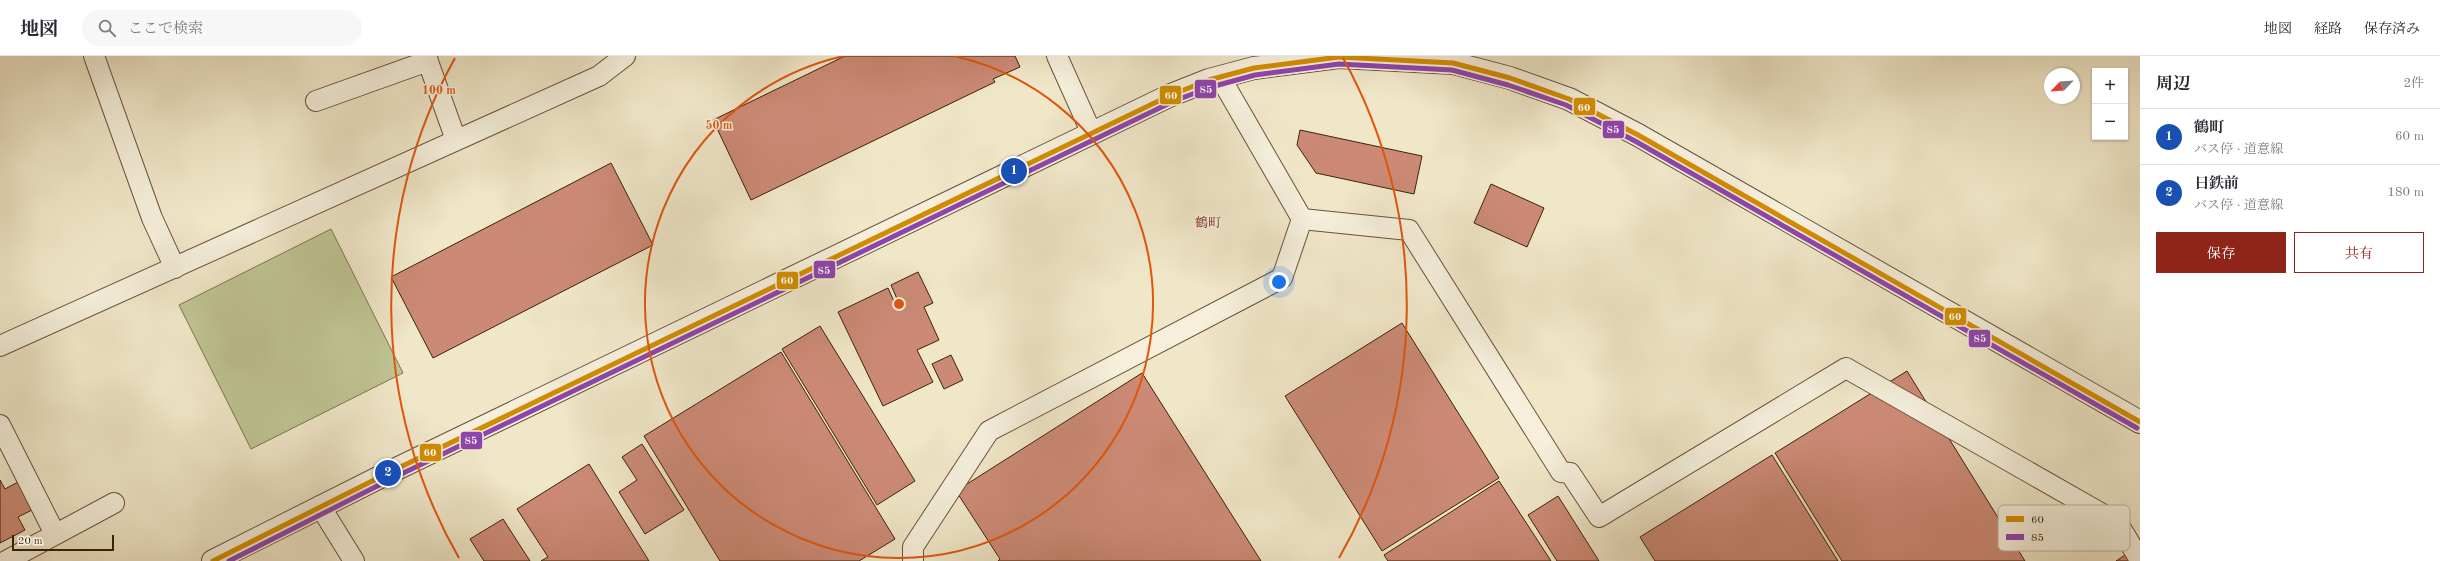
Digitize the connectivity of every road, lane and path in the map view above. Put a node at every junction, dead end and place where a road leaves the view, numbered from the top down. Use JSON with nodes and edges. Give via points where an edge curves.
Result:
{"nodes":[{"id":1,"x":94,"y":56,"type":"edge"},
{"id":2,"x":625,"y":56,"type":"edge"},
{"id":3,"x":1058,"y":56,"type":"edge"},
{"id":4,"x":427,"y":58,"type":"edge"},
{"id":5,"x":1453,"y":58,"type":"edge"},
{"id":6,"x":1220,"y":77,"type":"junction"},
{"id":7,"x":316,"y":101,"type":"dead end"},
{"id":8,"x":1092,"y":134,"type":"junction"},
{"id":9,"x":456,"y":140,"type":"junction"},
{"id":10,"x":1302,"y":220,"type":"junction"},
{"id":11,"x":175,"y":268,"type":"junction"},
{"id":12,"x":0,"y":346,"type":"edge"},
{"id":13,"x":2140,"y":422,"type":"edge"},
{"id":14,"x":0,"y":426,"type":"edge"},
{"id":15,"x":114,"y":502,"type":"dead end"},
{"id":16,"x":2086,"y":505,"type":"edge"},
{"id":17,"x":320,"y":506,"type":"junction"},
{"id":18,"x":55,"y":534,"type":"junction"},
{"id":19,"x":2130,"y":544,"type":"edge"},
{"id":20,"x":2140,"y":560,"type":"edge"},
{"id":21,"x":6,"y":561,"type":"edge"},
{"id":22,"x":214,"y":561,"type":"edge"},
{"id":23,"x":354,"y":561,"type":"edge"},
{"id":24,"x":913,"y":561,"type":"edge"}],
"edges":[{"from":1,"to":11,"type":"lane","via":[[152,218]]},
{"from":2,"to":9,"type":"lane","via":[[599,76]]},
{"from":3,"to":8,"type":"lane"},
{"from":4,"to":7,"type":"lane"},
{"from":4,"to":9,"type":"lane"},
{"from":5,"to":6,"type":"street","via":[[1339,58],[1254,68]]},
{"from":5,"to":13,"type":"street","via":[[1569,99],[1638,135]]},
{"from":6,"to":8,"type":"street","via":[[1171,95]]},
{"from":6,"to":10,"type":"lane"},
{"from":8,"to":17,"type":"street"},
{"from":9,"to":11,"type":"lane"},
{"from":10,"to":16,"type":"lane","via":[[1409,230],[1561,472],[1570,473],[1599,517],[1846,368]]},
{"from":10,"to":24,"type":"lane","via":[[1282,278],[989,431],[913,547]]},
{"from":11,"to":12,"type":"lane"},
{"from":14,"to":18,"type":"lane"},
{"from":15,"to":18,"type":"lane"},
{"from":17,"to":22,"type":"street"},
{"from":17,"to":23,"type":"lane"},
{"from":18,"to":21,"type":"lane"},
{"from":19,"to":20,"type":"lane"}]}
